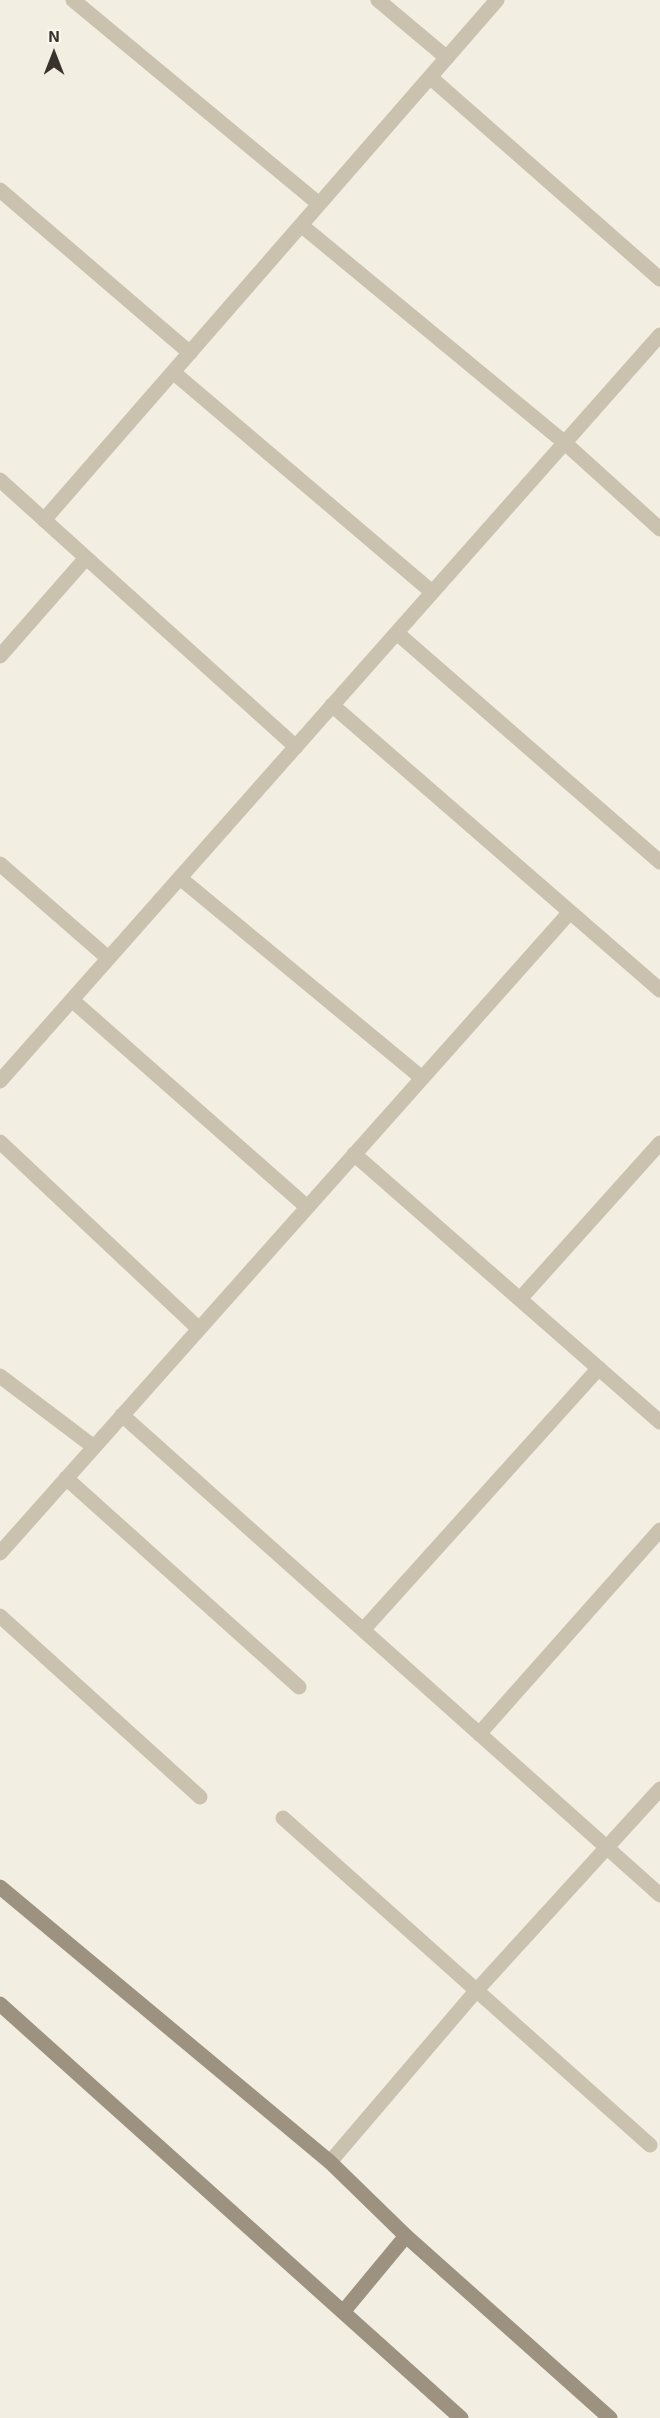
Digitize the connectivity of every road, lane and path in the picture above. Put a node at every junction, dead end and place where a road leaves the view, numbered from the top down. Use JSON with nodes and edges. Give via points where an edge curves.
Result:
{"nodes":[{"id":1,"x":73,"y":0,"type":"edge"},
{"id":2,"x":378,"y":0,"type":"edge"},
{"id":3,"x":497,"y":0,"type":"edge"},
{"id":4,"x":447,"y":58,"type":"junction"},
{"id":5,"x":430,"y":77,"type":"junction"},
{"id":6,"x":0,"y":190,"type":"edge"},
{"id":7,"x":319,"y":204,"type":"junction"},
{"id":8,"x":301,"y":225,"type":"junction"},
{"id":9,"x":660,"y":279,"type":"edge"},
{"id":10,"x":660,"y":335,"type":"edge"},
{"id":11,"x":190,"y":353,"type":"junction"},
{"id":12,"x":173,"y":372,"type":"junction"},
{"id":13,"x":565,"y":443,"type":"junction"},
{"id":14,"x":0,"y":480,"type":"edge"},
{"id":15,"x":44,"y":520,"type":"junction"},
{"id":16,"x":660,"y":529,"type":"edge"},
{"id":17,"x":86,"y":558,"type":"junction"},
{"id":18,"x":432,"y":592,"type":"junction"},
{"id":19,"x":397,"y":633,"type":"junction"},
{"id":20,"x":0,"y":656,"type":"edge"},
{"id":21,"x":333,"y":705,"type":"junction"},
{"id":22,"x":296,"y":747,"type":"junction"},
{"id":23,"x":660,"y":862,"type":"edge"},
{"id":24,"x":0,"y":864,"type":"edge"},
{"id":25,"x":180,"y":878,"type":"junction"},
{"id":26,"x":570,"y":912,"type":"junction"},
{"id":27,"x":108,"y":958,"type":"junction"},
{"id":28,"x":660,"y":990,"type":"edge"},
{"id":29,"x":72,"y":1000,"type":"junction"},
{"id":30,"x":422,"y":1078,"type":"junction"},
{"id":31,"x":0,"y":1081,"type":"edge"},
{"id":32,"x":0,"y":1142,"type":"edge"},
{"id":33,"x":660,"y":1143,"type":"edge"},
{"id":34,"x":354,"y":1154,"type":"junction"},
{"id":35,"x":307,"y":1208,"type":"junction"},
{"id":36,"x":520,"y":1299,"type":"junction"},
{"id":37,"x":199,"y":1329,"type":"junction"},
{"id":38,"x":599,"y":1368,"type":"junction"},
{"id":39,"x":0,"y":1376,"type":"edge"},
{"id":40,"x":122,"y":1415,"type":"junction"},
{"id":41,"x":660,"y":1422,"type":"edge"},
{"id":42,"x":94,"y":1447,"type":"junction"},
{"id":43,"x":66,"y":1478,"type":"junction"},
{"id":44,"x":660,"y":1530,"type":"edge"},
{"id":45,"x":0,"y":1552,"type":"edge"},
{"id":46,"x":0,"y":1616,"type":"edge"},
{"id":47,"x":363,"y":1630,"type":"junction"},
{"id":48,"x":299,"y":1687,"type":"dead end"},
{"id":49,"x":479,"y":1734,"type":"junction"},
{"id":50,"x":660,"y":1789,"type":"edge"},
{"id":51,"x":200,"y":1797,"type":"dead end"},
{"id":52,"x":283,"y":1818,"type":"dead end"},
{"id":53,"x":606,"y":1848,"type":"junction"},
{"id":54,"x":0,"y":1887,"type":"edge"},
{"id":55,"x":660,"y":1895,"type":"edge"},
{"id":56,"x":476,"y":1991,"type":"junction"},
{"id":57,"x":0,"y":2004,"type":"edge"},
{"id":58,"x":650,"y":2145,"type":"dead end"},
{"id":59,"x":330,"y":2162,"type":"junction"},
{"id":60,"x":406,"y":2236,"type":"junction"},
{"id":61,"x":343,"y":2312,"type":"junction"},
{"id":62,"x":461,"y":2418,"type":"edge"},
{"id":63,"x":610,"y":2418,"type":"edge"}],
"edges":[{"from":1,"to":7,"type":"street"},
{"from":2,"to":4,"type":"street"},
{"from":3,"to":4,"type":"street"},
{"from":4,"to":5,"type":"street"},
{"from":5,"to":7,"type":"street"},
{"from":5,"to":9,"type":"street"},
{"from":6,"to":11,"type":"street"},
{"from":7,"to":8,"type":"street"},
{"from":8,"to":11,"type":"street"},
{"from":8,"to":13,"type":"street"},
{"from":10,"to":13,"type":"street"},
{"from":11,"to":12,"type":"street"},
{"from":12,"to":15,"type":"street"},
{"from":12,"to":18,"type":"street"},
{"from":13,"to":16,"type":"street"},
{"from":13,"to":18,"type":"street"},
{"from":14,"to":15,"type":"street"},
{"from":15,"to":17,"type":"street"},
{"from":17,"to":20,"type":"street"},
{"from":17,"to":22,"type":"street"},
{"from":18,"to":19,"type":"street"},
{"from":19,"to":21,"type":"street"},
{"from":19,"to":23,"type":"street"},
{"from":21,"to":22,"type":"street"},
{"from":21,"to":26,"type":"street"},
{"from":22,"to":25,"type":"street"},
{"from":24,"to":27,"type":"street"},
{"from":25,"to":27,"type":"street"},
{"from":25,"to":30,"type":"street"},
{"from":26,"to":28,"type":"street"},
{"from":26,"to":30,"type":"street"},
{"from":27,"to":29,"type":"street"},
{"from":29,"to":31,"type":"street"},
{"from":29,"to":35,"type":"street"},
{"from":30,"to":34,"type":"street"},
{"from":32,"to":37,"type":"street"},
{"from":33,"to":36,"type":"street"},
{"from":34,"to":35,"type":"street"},
{"from":34,"to":36,"type":"street"},
{"from":35,"to":37,"type":"street"},
{"from":36,"to":38,"type":"street"},
{"from":37,"to":40,"type":"street"},
{"from":38,"to":41,"type":"street"},
{"from":38,"to":47,"type":"street"},
{"from":39,"to":42,"type":"street"},
{"from":40,"to":42,"type":"street"},
{"from":40,"to":47,"type":"street"},
{"from":42,"to":43,"type":"street"},
{"from":43,"to":45,"type":"street"},
{"from":43,"to":48,"type":"street"},
{"from":44,"to":49,"type":"street"},
{"from":46,"to":51,"type":"street"},
{"from":47,"to":49,"type":"street"},
{"from":49,"to":53,"type":"street"},
{"from":50,"to":53,"type":"street"},
{"from":52,"to":56,"type":"street"},
{"from":53,"to":55,"type":"street"},
{"from":53,"to":56,"type":"street"},
{"from":54,"to":59,"type":"street"},
{"from":56,"to":58,"type":"street"},
{"from":56,"to":59,"type":"street"},
{"from":57,"to":61,"type":"street"},
{"from":59,"to":60,"type":"street"},
{"from":60,"to":61,"type":"street"},
{"from":60,"to":63,"type":"street"},
{"from":61,"to":62,"type":"street"}]}
